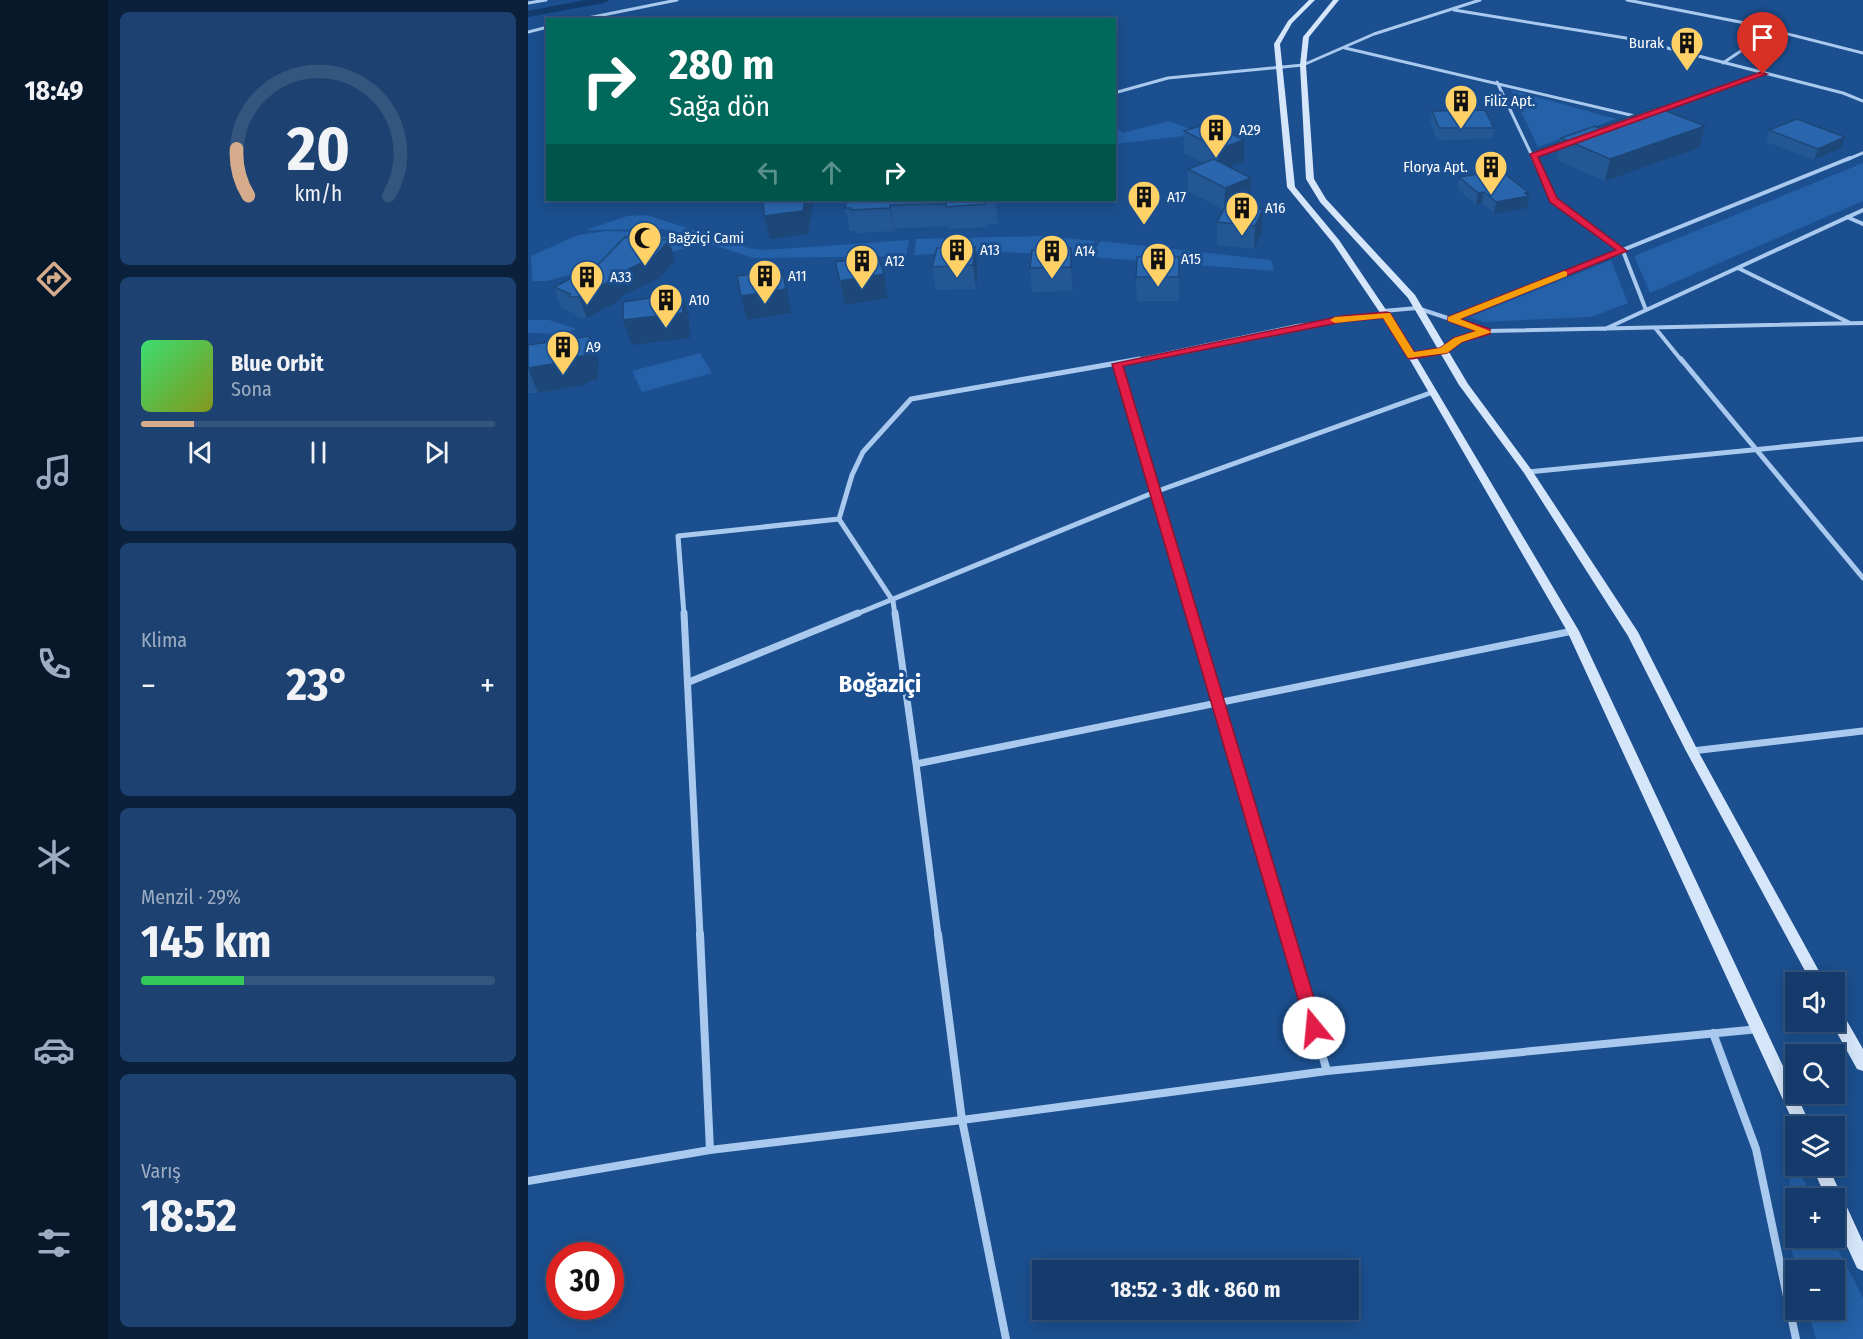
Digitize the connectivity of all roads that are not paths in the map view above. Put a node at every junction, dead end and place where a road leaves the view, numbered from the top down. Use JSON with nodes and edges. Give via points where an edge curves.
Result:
{"nodes":[{"id":1,"x":546,"y":0,"type":"edge"},
{"id":2,"x":677,"y":0,"type":"edge"},
{"id":3,"x":1312,"y":0,"type":"edge"},
{"id":4,"x":1336,"y":0,"type":"edge"},
{"id":5,"x":1480,"y":0,"type":"edge"},
{"id":6,"x":1628,"y":0,"type":"edge"},
{"id":7,"x":528,"y":3,"type":"edge"},
{"id":8,"x":1454,"y":10,"type":"junction"},
{"id":9,"x":588,"y":18,"type":"edge"},
{"id":10,"x":546,"y":28,"type":"edge"},
{"id":11,"x":1772,"y":30,"type":"junction"},
{"id":12,"x":528,"y":32,"type":"edge"},
{"id":13,"x":1344,"y":48,"type":"junction"},
{"id":14,"x":1863,"y":53,"type":"edge"},
{"id":15,"x":1723,"y":63,"type":"junction"},
{"id":16,"x":1303,"y":65,"type":"junction"},
{"id":17,"x":1279,"y":69,"type":"junction"},
{"id":18,"x":1763,"y":74,"type":"junction"},
{"id":19,"x":1497,"y":82,"type":"junction"},
{"id":20,"x":1116,"y":92,"type":"edge"},
{"id":21,"x":1863,"y":101,"type":"edge"},
{"id":22,"x":1653,"y":114,"type":"edge"},
{"id":23,"x":1631,"y":122,"type":"edge"},
{"id":24,"x":1566,"y":144,"type":"dead end"},
{"id":25,"x":1863,"y":153,"type":"edge"},
{"id":26,"x":1533,"y":155,"type":"junction"},
{"id":27,"x":1863,"y":210,"type":"edge"},
{"id":28,"x":1847,"y":217,"type":"junction"},
{"id":29,"x":1863,"y":224,"type":"edge"},
{"id":30,"x":1623,"y":251,"type":"junction"},
{"id":31,"x":1738,"y":268,"type":"junction"},
{"id":32,"x":1418,"y":308,"type":"junction"},
{"id":33,"x":1646,"y":310,"type":"junction"},
{"id":34,"x":1385,"y":313,"type":"junction"},
{"id":35,"x":1451,"y":319,"type":"junction"},
{"id":36,"x":1863,"y":323,"type":"edge"},
{"id":37,"x":1850,"y":324,"type":"junction"},
{"id":38,"x":1656,"y":329,"type":"junction"},
{"id":39,"x":1603,"y":330,"type":"junction"},
{"id":40,"x":1487,"y":332,"type":"junction"},
{"id":41,"x":1443,"y":351,"type":"junction"},
{"id":42,"x":1411,"y":356,"type":"junction"},
{"id":43,"x":1118,"y":364,"type":"junction"},
{"id":44,"x":1432,"y":392,"type":"junction"},
{"id":45,"x":1863,"y":439,"type":"edge"},
{"id":46,"x":1756,"y":450,"type":"junction"},
{"id":47,"x":1528,"y":472,"type":"junction"},
{"id":48,"x":1155,"y":492,"type":"junction"},
{"id":49,"x":839,"y":519,"type":"junction"},
{"id":50,"x":1863,"y":578,"type":"edge"},
{"id":51,"x":893,"y":601,"type":"junction"},
{"id":52,"x":1573,"y":631,"type":"junction"},
{"id":53,"x":689,"y":682,"type":"junction"},
{"id":54,"x":1216,"y":702,"type":"junction"},
{"id":55,"x":1863,"y":731,"type":"edge"},
{"id":56,"x":1692,"y":750,"type":"junction"},
{"id":57,"x":916,"y":764,"type":"junction"},
{"id":58,"x":1813,"y":972,"type":"edge"},
{"id":59,"x":1759,"y":1029,"type":"junction"},
{"id":60,"x":1845,"y":1032,"type":"edge"},
{"id":61,"x":1713,"y":1033,"type":"junction"},
{"id":62,"x":1863,"y":1064,"type":"edge"},
{"id":63,"x":1327,"y":1071,"type":"junction"},
{"id":64,"x":1798,"y":1116,"type":"edge"},
{"id":65,"x":962,"y":1120,"type":"junction"},
{"id":66,"x":710,"y":1150,"type":"junction"},
{"id":67,"x":1824,"y":1176,"type":"edge"},
{"id":68,"x":528,"y":1181,"type":"edge"},
{"id":69,"x":1863,"y":1262,"type":"edge"},
{"id":70,"x":1006,"y":1339,"type":"edge"},
{"id":71,"x":1796,"y":1339,"type":"edge"}],
"edges":[{"from":1,"to":7,"type":"street"},
{"from":2,"to":9,"type":"street"},
{"from":3,"to":17,"type":"main road","via":[[1290,22],[1277,45]]},
{"from":4,"to":16,"type":"main road","via":[[1306,36]]},
{"from":5,"to":8,"type":"street"},
{"from":6,"to":11,"type":"street"},
{"from":8,"to":13,"type":"street","via":[[1374,34]]},
{"from":8,"to":15,"type":"street","via":[[1632,39]]},
{"from":10,"to":12,"type":"street"},
{"from":11,"to":14,"type":"street"},
{"from":11,"to":15,"type":"street"},
{"from":13,"to":16,"type":"street"},
{"from":13,"to":19,"type":"street"},
{"from":15,"to":18,"type":"street"},
{"from":16,"to":17,"type":"street"},
{"from":16,"to":32,"type":"main road","via":[[1310,179],[1323,200]]},
{"from":17,"to":20,"type":"street","via":[[1168,78]]},
{"from":17,"to":34,"type":"main road","via":[[1291,188],[1336,242]]},
{"from":18,"to":21,"type":"street"},
{"from":18,"to":22,"type":"street"},
{"from":19,"to":23,"type":"street","via":[[1642,118]]},
{"from":19,"to":26,"type":"street"},
{"from":24,"to":26,"type":"street"},
{"from":25,"to":30,"type":"street"},
{"from":26,"to":30,"type":"street","via":[[1553,200]]},
{"from":27,"to":28,"type":"street"},
{"from":28,"to":29,"type":"street"},
{"from":28,"to":31,"type":"street"},
{"from":30,"to":33,"type":"street"},
{"from":30,"to":35,"type":"street"},
{"from":31,"to":33,"type":"street"},
{"from":31,"to":37,"type":"street"},
{"from":32,"to":34,"type":"street"},
{"from":32,"to":35,"type":"street"},
{"from":32,"to":41,"type":"main road"},
{"from":33,"to":39,"type":"street"},
{"from":34,"to":42,"type":"main road"},
{"from":34,"to":43,"type":"street","via":[[1297,326]]},
{"from":35,"to":40,"type":"street"},
{"from":36,"to":37,"type":"street"},
{"from":37,"to":38,"type":"street"},
{"from":38,"to":39,"type":"street"},
{"from":38,"to":46,"type":"street"},
{"from":39,"to":40,"type":"street"},
{"from":40,"to":41,"type":"street","via":[[1458,340]]},
{"from":41,"to":42,"type":"street"},
{"from":41,"to":47,"type":"main road"},
{"from":42,"to":44,"type":"main road"},
{"from":43,"to":48,"type":"street"},
{"from":43,"to":49,"type":"street","via":[[911,399],[863,452]]},
{"from":44,"to":48,"type":"street"},
{"from":44,"to":52,"type":"main road"},
{"from":45,"to":46,"type":"street"},
{"from":46,"to":47,"type":"street"},
{"from":46,"to":50,"type":"street"},
{"from":47,"to":56,"type":"main road","via":[[1634,635]]},
{"from":48,"to":51,"type":"street"},
{"from":48,"to":54,"type":"street"},
{"from":49,"to":51,"type":"street"},
{"from":49,"to":53,"type":"street","via":[[678,536]]},
{"from":51,"to":53,"type":"street"},
{"from":51,"to":57,"type":"street"},
{"from":52,"to":54,"type":"street"},
{"from":52,"to":59,"type":"main road"},
{"from":53,"to":66,"type":"street"},
{"from":54,"to":57,"type":"street"},
{"from":54,"to":63,"type":"street"},
{"from":55,"to":56,"type":"street"},
{"from":56,"to":58,"type":"main road"},
{"from":57,"to":65,"type":"street"},
{"from":59,"to":61,"type":"street"},
{"from":59,"to":64,"type":"main road"},
{"from":60,"to":62,"type":"main road"},
{"from":61,"to":63,"type":"street"},
{"from":61,"to":71,"type":"street","via":[[1756,1149]]},
{"from":63,"to":65,"type":"street"},
{"from":65,"to":66,"type":"street"},
{"from":65,"to":70,"type":"street"},
{"from":66,"to":68,"type":"street"},
{"from":67,"to":69,"type":"main road"}]}
